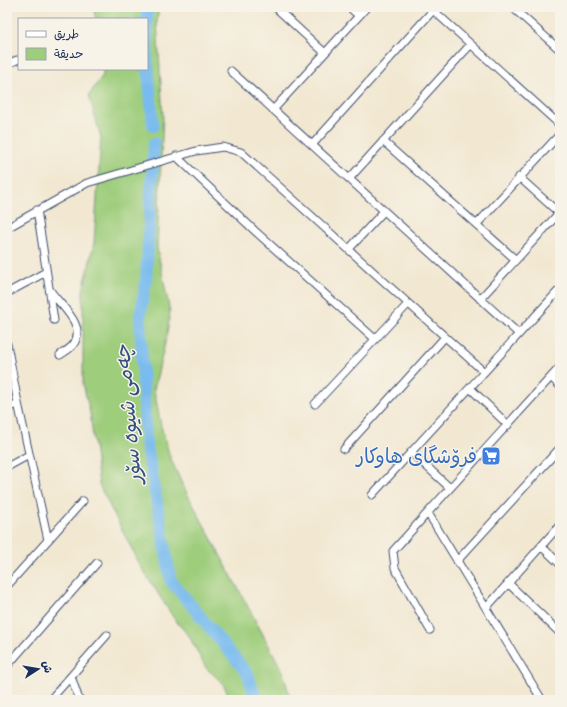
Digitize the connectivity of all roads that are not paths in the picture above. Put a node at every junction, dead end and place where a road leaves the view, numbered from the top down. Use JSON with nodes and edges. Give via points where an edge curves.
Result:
{"nodes":[{"id":1,"x":275,"y":7,"type":"edge"},
{"id":2,"x":349,"y":7,"type":"edge"},
{"id":3,"x":367,"y":7,"type":"edge"},
{"id":4,"x":512,"y":7,"type":"edge"},
{"id":5,"x":435,"y":8,"type":"edge"},
{"id":6,"x":359,"y":16,"type":"junction"},
{"id":7,"x":471,"y":44,"type":"junction"},
{"id":8,"x":560,"y":50,"type":"edge"},
{"id":9,"x":325,"y":53,"type":"junction"},
{"id":10,"x":17,"y":60,"type":"dead end"},
{"id":11,"x":7,"y":64,"type":"edge"},
{"id":12,"x":231,"y":71,"type":"dead end"},
{"id":13,"x":273,"y":110,"type":"junction"},
{"id":14,"x":560,"y":125,"type":"edge"},
{"id":15,"x":560,"y":134,"type":"edge"},
{"id":16,"x":383,"y":141,"type":"junction"},
{"id":17,"x":312,"y":145,"type":"junction"},
{"id":18,"x":176,"y":156,"type":"junction"},
{"id":19,"x":520,"y":177,"type":"junction"},
{"id":20,"x":349,"y":179,"type":"junction"},
{"id":21,"x":37,"y":210,"type":"junction"},
{"id":22,"x":384,"y":211,"type":"junction"},
{"id":23,"x":559,"y":214,"type":"edge"},
{"id":24,"x":477,"y":224,"type":"junction"},
{"id":25,"x":7,"y":228,"type":"edge"},
{"id":26,"x":349,"y":249,"type":"junction"},
{"id":27,"x":516,"y":260,"type":"junction"},
{"id":28,"x":46,"y":272,"type":"junction"},
{"id":29,"x":49,"y":288,"type":"junction"},
{"id":30,"x":560,"y":289,"type":"edge"},
{"id":31,"x":7,"y":293,"type":"edge"},
{"id":32,"x":480,"y":299,"type":"junction"},
{"id":33,"x":408,"y":304,"type":"junction"},
{"id":34,"x":54,"y":320,"type":"dead end"},
{"id":35,"x":519,"y":334,"type":"junction"},
{"id":36,"x":445,"y":337,"type":"junction"},
{"id":37,"x":375,"y":339,"type":"junction"},
{"id":38,"x":7,"y":348,"type":"edge"},
{"id":39,"x":60,"y":355,"type":"dead end"},
{"id":40,"x":560,"y":367,"type":"edge"},
{"id":41,"x":484,"y":372,"type":"junction"},
{"id":42,"x":551,"y":377,"type":"junction"},
{"id":43,"x":560,"y":386,"type":"edge"},
{"id":44,"x":470,"y":388,"type":"junction"},
{"id":45,"x":18,"y":403,"type":"junction"},
{"id":46,"x":315,"y":404,"type":"dead end"},
{"id":47,"x":7,"y":409,"type":"edge"},
{"id":48,"x":508,"y":425,"type":"junction"},
{"id":49,"x":560,"y":448,"type":"edge"},
{"id":50,"x":344,"y":449,"type":"dead end"},
{"id":51,"x":411,"y":452,"type":"junction"},
{"id":52,"x":29,"y":455,"type":"junction"},
{"id":53,"x":7,"y":466,"type":"edge"},
{"id":54,"x":450,"y":488,"type":"junction"},
{"id":55,"x":372,"y":495,"type":"dead end"},
{"id":56,"x":83,"y":501,"type":"dead end"},
{"id":57,"x":428,"y":513,"type":"junction"},
{"id":58,"x":560,"y":525,"type":"edge"},
{"id":59,"x":48,"y":540,"type":"junction"},
{"id":60,"x":541,"y":546,"type":"junction"},
{"id":61,"x":457,"y":561,"type":"junction"},
{"id":62,"x":97,"y":563,"type":"dead end"},
{"id":63,"x":560,"y":564,"type":"edge"},
{"id":64,"x":508,"y":584,"type":"junction"},
{"id":65,"x":7,"y":586,"type":"edge"},
{"id":66,"x":486,"y":608,"type":"junction"},
{"id":67,"x":430,"y":630,"type":"dead end"},
{"id":68,"x":560,"y":633,"type":"edge"},
{"id":69,"x":107,"y":635,"type":"dead end"},
{"id":70,"x":7,"y":666,"type":"edge"},
{"id":71,"x":71,"y":676,"type":"junction"},
{"id":72,"x":50,"y":700,"type":"edge"},
{"id":73,"x":79,"y":700,"type":"edge"},
{"id":74,"x":542,"y":700,"type":"edge"}],
"edges":[{"from":1,"to":9,"type":"street"},
{"from":2,"to":6,"type":"street"},
{"from":3,"to":6,"type":"street"},
{"from":4,"to":8,"type":"street"},
{"from":5,"to":7,"type":"street"},
{"from":5,"to":17,"type":"street"},
{"from":6,"to":9,"type":"street"},
{"from":7,"to":14,"type":"street"},
{"from":7,"to":16,"type":"street"},
{"from":9,"to":13,"type":"street"},
{"from":10,"to":11,"type":"street"},
{"from":12,"to":13,"type":"street"},
{"from":13,"to":17,"type":"street"},
{"from":15,"to":19,"type":"street"},
{"from":16,"to":20,"type":"street"},
{"from":16,"to":24,"type":"street"},
{"from":17,"to":20,"type":"street"},
{"from":18,"to":21,"type":"street","via":[[87,183]]},
{"from":18,"to":26,"type":"street","via":[[223,147],[241,152]]},
{"from":18,"to":37,"type":"street"},
{"from":19,"to":23,"type":"street"},
{"from":19,"to":24,"type":"street"},
{"from":20,"to":22,"type":"street"},
{"from":21,"to":25,"type":"street"},
{"from":21,"to":28,"type":"street"},
{"from":22,"to":26,"type":"street"},
{"from":22,"to":32,"type":"street"},
{"from":23,"to":27,"type":"street"},
{"from":24,"to":27,"type":"street"},
{"from":26,"to":33,"type":"street"},
{"from":27,"to":32,"type":"street"},
{"from":28,"to":29,"type":"street"},
{"from":28,"to":31,"type":"street"},
{"from":29,"to":34,"type":"street"},
{"from":29,"to":39,"type":"street","via":[[72,317],[76,331],[73,345]]},
{"from":30,"to":35,"type":"street"},
{"from":32,"to":35,"type":"street"},
{"from":33,"to":36,"type":"street"},
{"from":33,"to":37,"type":"street"},
{"from":35,"to":41,"type":"street"},
{"from":36,"to":41,"type":"street"},
{"from":36,"to":50,"type":"street"},
{"from":37,"to":46,"type":"street"},
{"from":38,"to":45,"type":"street"},
{"from":40,"to":42,"type":"street"},
{"from":41,"to":44,"type":"street"},
{"from":42,"to":43,"type":"street"},
{"from":42,"to":48,"type":"street"},
{"from":44,"to":48,"type":"street"},
{"from":44,"to":51,"type":"street"},
{"from":45,"to":47,"type":"street"},
{"from":45,"to":52,"type":"street"},
{"from":48,"to":54,"type":"street"},
{"from":49,"to":61,"type":"street"},
{"from":51,"to":54,"type":"street"},
{"from":51,"to":55,"type":"street"},
{"from":52,"to":53,"type":"street"},
{"from":52,"to":59,"type":"street"},
{"from":54,"to":57,"type":"street"},
{"from":56,"to":59,"type":"street"},
{"from":57,"to":61,"type":"street"},
{"from":57,"to":67,"type":"street","via":[[393,551],[393,559],[395,568]]},
{"from":58,"to":60,"type":"street"},
{"from":59,"to":65,"type":"street"},
{"from":60,"to":63,"type":"street"},
{"from":60,"to":64,"type":"street"},
{"from":61,"to":66,"type":"street"},
{"from":62,"to":70,"type":"street"},
{"from":64,"to":66,"type":"street"},
{"from":64,"to":68,"type":"street"},
{"from":66,"to":74,"type":"street"},
{"from":69,"to":71,"type":"street"},
{"from":71,"to":72,"type":"street"},
{"from":71,"to":73,"type":"street"}]}
